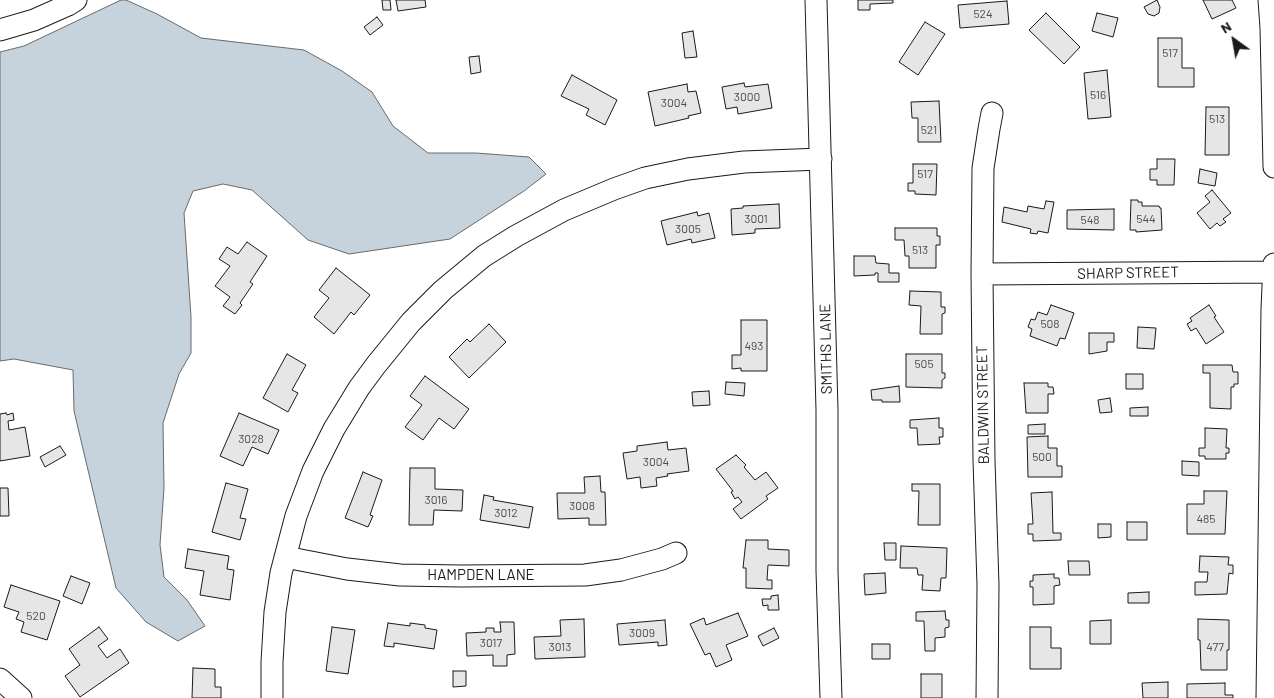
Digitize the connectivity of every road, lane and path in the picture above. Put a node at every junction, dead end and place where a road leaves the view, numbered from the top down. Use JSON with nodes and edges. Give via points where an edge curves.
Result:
{"nodes":[{"id":1,"x":76,"y":0,"type":"edge"},
{"id":2,"x":816,"y":0,"type":"edge"},
{"id":3,"x":1269,"y":0,"type":"edge"},
{"id":4,"x":0,"y":30,"type":"edge"},
{"id":5,"x":992,"y":114,"type":"dead end"},
{"id":6,"x":821,"y":160,"type":"junction"},
{"id":7,"x":1274,"y":167,"type":"edge"},
{"id":8,"x":1274,"y":264,"type":"edge"},
{"id":9,"x":1274,"y":272,"type":"edge"},
{"id":10,"x":982,"y":274,"type":"junction"},
{"id":11,"x":1272,"y":504,"type":"edge"},
{"id":12,"x":676,"y":553,"type":"dead end"},
{"id":13,"x":285,"y":557,"type":"junction"},
{"id":14,"x":0,"y":679,"type":"edge"},
{"id":15,"x":20,"y":698,"type":"edge"},
{"id":16,"x":272,"y":698,"type":"edge"},
{"id":17,"x":831,"y":698,"type":"edge"},
{"id":18,"x":987,"y":698,"type":"edge"},
{"id":19,"x":1267,"y":698,"type":"edge"}],
"edges":[{"from":1,"to":4,"type":"street","via":[[34,20]]},
{"from":2,"to":6,"type":"street","name":"SMITHS LANE"},
{"from":3,"to":7,"type":"street"},
{"from":5,"to":10,"type":"street","name":"BALDWIN STREET","via":[[983,168]]},
{"from":6,"to":13,"type":"street","via":[[744,162],[645,178],[564,210],[484,256],[442,290],[411,322],[359,388],[313,471]]},
{"from":6,"to":17,"type":"street","name":"SMITHS LANE"},
{"from":8,"to":9,"type":"street"},
{"from":9,"to":10,"type":"street","name":"SHARP STREET"},
{"from":9,"to":11,"type":"street"},
{"from":10,"to":18,"type":"street","name":"BALDWIN STREET"},
{"from":11,"to":19,"type":"street"},
{"from":12,"to":13,"type":"street","name":"HAMPDEN LANE","via":[[621,570],[585,575],[400,575]]},
{"from":13,"to":16,"type":"street","via":[[275,612]]},
{"from":14,"to":15,"type":"street"}]}
